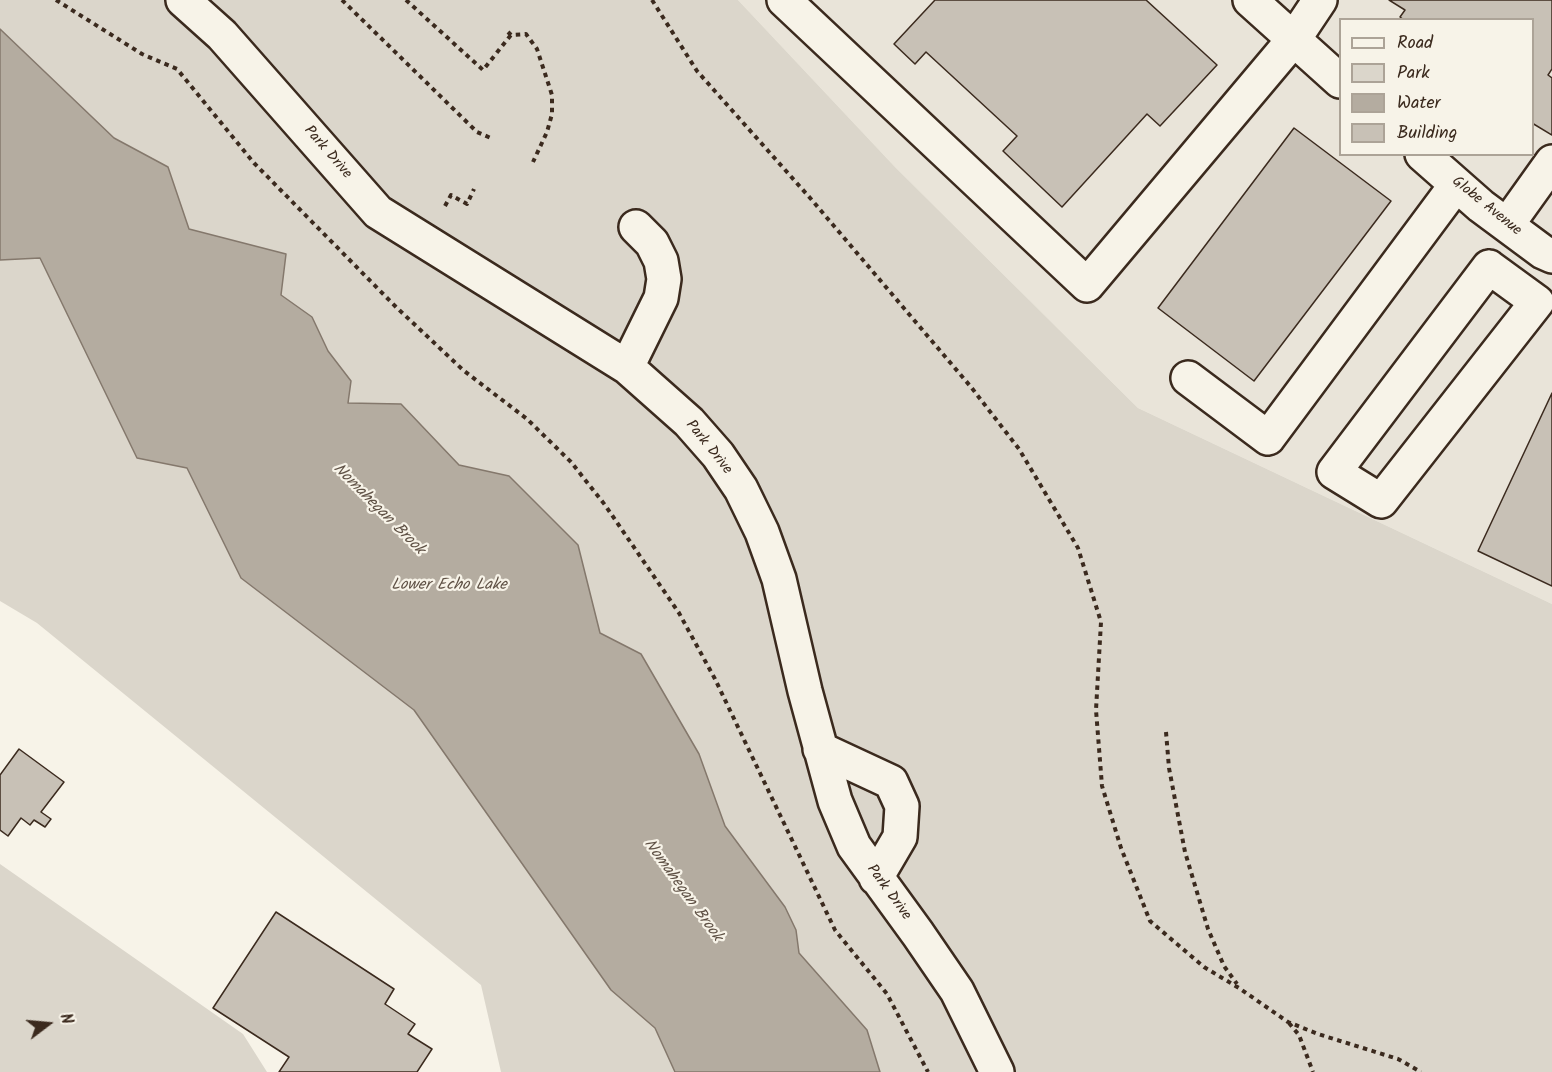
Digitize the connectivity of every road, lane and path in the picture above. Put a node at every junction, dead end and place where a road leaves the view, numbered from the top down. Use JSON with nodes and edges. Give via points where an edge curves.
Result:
{"nodes":[{"id":1,"x":56,"y":0,"type":"edge"},
{"id":2,"x":183,"y":0,"type":"edge"},
{"id":3,"x":342,"y":0,"type":"edge"},
{"id":4,"x":406,"y":0,"type":"edge"},
{"id":5,"x":652,"y":0,"type":"edge"},
{"id":6,"x":784,"y":0,"type":"edge"},
{"id":7,"x":1250,"y":0,"type":"edge"},
{"id":8,"x":1320,"y":0,"type":"edge"},
{"id":9,"x":1293,"y":39,"type":"junction"},
{"id":10,"x":1339,"y":79,"type":"edge"},
{"id":11,"x":493,"y":139,"type":"dead end"},
{"id":12,"x":1424,"y":156,"type":"edge"},
{"id":13,"x":533,"y":162,"type":"dead end"},
{"id":14,"x":1552,"y":162,"type":"edge"},
{"id":15,"x":1456,"y":185,"type":"junction"},
{"id":16,"x":474,"y":189,"type":"dead end"},
{"id":17,"x":445,"y":206,"type":"dead end"},
{"id":18,"x":1506,"y":225,"type":"junction"},
{"id":19,"x":636,"y":227,"type":"dead end"},
{"id":20,"x":1552,"y":256,"type":"edge"},
{"id":21,"x":1544,"y":309,"type":"edge"},
{"id":22,"x":627,"y":367,"type":"junction"},
{"id":23,"x":1188,"y":378,"type":"dead end"},
{"id":24,"x":1166,"y":732,"type":"dead end"},
{"id":25,"x":820,"y":749,"type":"junction"},
{"id":26,"x":876,"y":878,"type":"junction"},
{"id":27,"x":1239,"y":988,"type":"junction"},
{"id":28,"x":1288,"y":1022,"type":"junction"},
{"id":29,"x":928,"y":1072,"type":"edge"},
{"id":30,"x":997,"y":1072,"type":"edge"},
{"id":31,"x":1313,"y":1072,"type":"edge"},
{"id":32,"x":1420,"y":1072,"type":"edge"}],
"edges":[{"from":1,"to":29,"type":"path","via":[[142,54],[177,69],[254,163],[396,307],[463,370],[527,419],[571,462],[679,613],[715,679],[835,930],[887,994]]},
{"from":2,"to":22,"type":"street","name":"Park Drive","via":[[222,35],[378,212]]},
{"from":3,"to":11,"type":"path","via":[[477,132]]},
{"from":4,"to":13,"type":"path","via":[[483,70],[510,33],[525,34],[537,49],[552,95],[552,114]]},
{"from":5,"to":27,"type":"path","via":[[697,71],[971,387],[1019,449],[1078,548],[1101,622],[1096,710],[1102,786],[1121,848],[1150,921],[1204,967]]},
{"from":6,"to":9,"type":"street","via":[[1087,285]]},
{"from":7,"to":9,"type":"street"},
{"from":8,"to":9,"type":"street"},
{"from":9,"to":10,"type":"street"},
{"from":12,"to":15,"type":"street","name":"Globe Avenue"},
{"from":14,"to":18,"type":"street"},
{"from":15,"to":18,"type":"street","name":"Globe Avenue"},
{"from":15,"to":23,"type":"street","via":[[1268,438]]},
{"from":16,"to":17,"type":"path","via":[[466,204],[451,195]]},
{"from":18,"to":20,"type":"street","name":"Globe Avenue"},
{"from":19,"to":22,"type":"street","via":[[652,243],[664,279],[661,298]]},
{"from":21,"to":21,"type":"street","via":[[1489,267],[1334,472],[1381,501]]},
{"from":22,"to":25,"type":"street","name":"Park Drive","via":[[689,422],[741,489],[779,579]]},
{"from":24,"to":27,"type":"path","via":[[1185,852],[1208,929],[1224,966]]},
{"from":25,"to":26,"type":"street","name":"Park Drive","via":[[835,801],[854,846]]},
{"from":25,"to":26,"type":"street","via":[[891,782],[902,806],[900,837]]},
{"from":26,"to":30,"type":"street","name":"Park Drive","via":[[957,992]]},
{"from":27,"to":28,"type":"path"},
{"from":28,"to":31,"type":"path","via":[[1299,1035]]},
{"from":28,"to":32,"type":"path","via":[[1398,1059]]}]}
